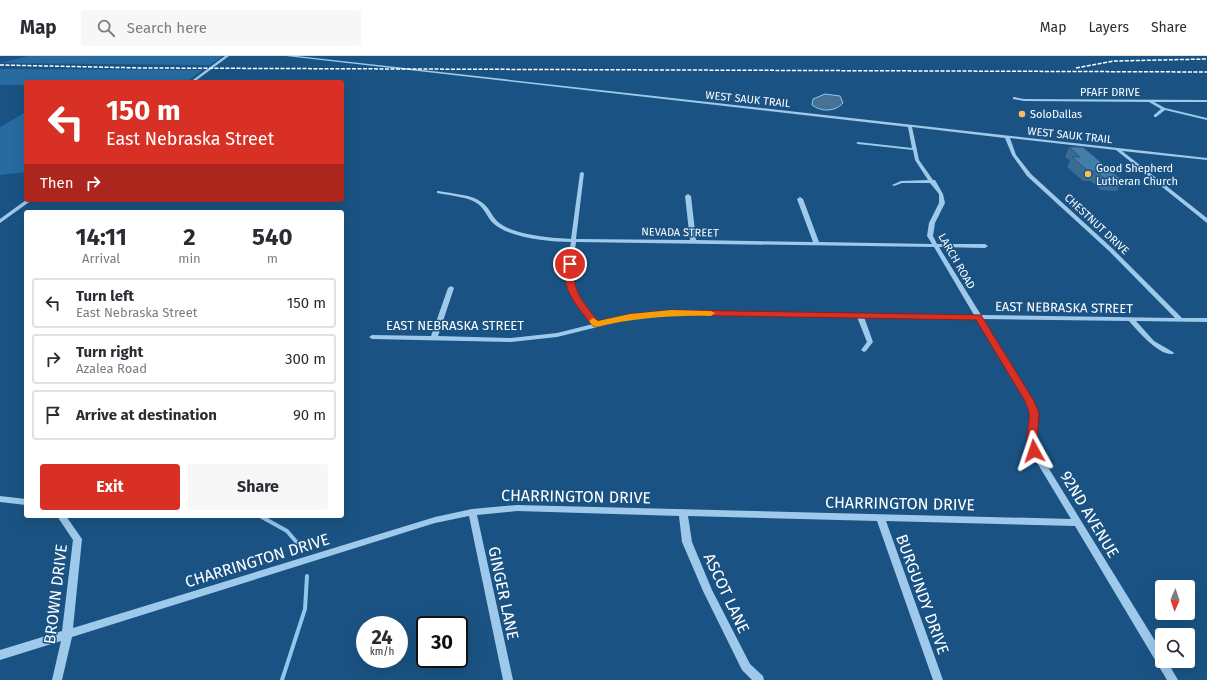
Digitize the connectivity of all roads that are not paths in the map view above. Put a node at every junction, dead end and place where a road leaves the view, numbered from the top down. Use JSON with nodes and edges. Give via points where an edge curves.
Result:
{"nodes":[{"id":1,"x":227,"y":56,"type":"edge"},
{"id":2,"x":288,"y":56,"type":"edge"},
{"id":3,"x":195,"y":80,"type":"edge"},
{"id":4,"x":1014,"y":98,"type":"dead end"},
{"id":5,"x":1149,"y":101,"type":"junction"},
{"id":6,"x":1207,"y":101,"type":"edge"},
{"id":7,"x":1164,"y":109,"type":"junction"},
{"id":8,"x":1155,"y":116,"type":"dead end"},
{"id":9,"x":1207,"y":119,"type":"edge"},
{"id":10,"x":910,"y":127,"type":"junction"},
{"id":11,"x":1007,"y":137,"type":"junction"},
{"id":12,"x":858,"y":143,"type":"dead end"},
{"id":13,"x":1116,"y":149,"type":"junction"},
{"id":14,"x":913,"y":150,"type":"junction"},
{"id":15,"x":1207,"y":159,"type":"edge"},
{"id":16,"x":582,"y":173,"type":"dead end"},
{"id":17,"x":933,"y":181,"type":"junction"},
{"id":18,"x":894,"y":185,"type":"dead end"},
{"id":19,"x":439,"y":192,"type":"dead end"},
{"id":20,"x":688,"y":196,"type":"dead end"},
{"id":21,"x":800,"y":199,"type":"dead end"},
{"id":22,"x":26,"y":202,"type":"edge"},
{"id":23,"x":0,"y":221,"type":"edge"},
{"id":24,"x":1207,"y":221,"type":"edge"},
{"id":25,"x":573,"y":240,"type":"junction"},
{"id":26,"x":693,"y":242,"type":"junction"},
{"id":27,"x":817,"y":244,"type":"junction"},
{"id":28,"x":935,"y":245,"type":"junction"},
{"id":29,"x":985,"y":246,"type":"dead end"},
{"id":30,"x":451,"y":288,"type":"dead end"},
{"id":31,"x":860,"y":316,"type":"junction"},
{"id":32,"x":978,"y":317,"type":"junction"},
{"id":33,"x":1132,"y":320,"type":"junction"},
{"id":34,"x":1181,"y":320,"type":"junction"},
{"id":35,"x":1207,"y":320,"type":"edge"},
{"id":36,"x":596,"y":324,"type":"junction"},
{"id":37,"x":372,"y":337,"type":"dead end"},
{"id":38,"x":434,"y":338,"type":"junction"},
{"id":39,"x":864,"y":350,"type":"dead end"},
{"id":40,"x":1171,"y":353,"type":"dead end"},
{"id":41,"x":0,"y":499,"type":"edge"},
{"id":42,"x":24,"y":502,"type":"edge"},
{"id":43,"x":472,"y":512,"type":"junction"},
{"id":44,"x":683,"y":513,"type":"junction"},
{"id":45,"x":62,"y":518,"type":"edge"},
{"id":46,"x":880,"y":518,"type":"junction"},
{"id":47,"x":1078,"y":523,"type":"junction"},
{"id":48,"x":67,"y":634,"type":"junction"},
{"id":49,"x":0,"y":655,"type":"edge"},
{"id":50,"x":57,"y":680,"type":"edge"},
{"id":51,"x":508,"y":680,"type":"edge"},
{"id":52,"x":760,"y":680,"type":"edge"},
{"id":53,"x":938,"y":680,"type":"edge"},
{"id":54,"x":1173,"y":680,"type":"edge"}],
"edges":[{"from":1,"to":3,"type":"street"},
{"from":2,"to":10,"type":"street","name":"WEST SAUK TRAIL"},
{"from":4,"to":5,"type":"street","name":"PFAFF DRIVE"},
{"from":5,"to":6,"type":"street","name":"PFAFF DRIVE"},
{"from":5,"to":7,"type":"street"},
{"from":7,"to":8,"type":"street"},
{"from":7,"to":9,"type":"street"},
{"from":10,"to":11,"type":"street","name":"WEST SAUK TRAIL"},
{"from":10,"to":14,"type":"street","name":"LARCH ROAD"},
{"from":11,"to":13,"type":"street","name":"WEST SAUK TRAIL"},
{"from":11,"to":34,"type":"street","name":"CHESTNUT DRIVE","via":[[1014,154],[1029,175],[1111,250]]},
{"from":12,"to":14,"type":"street"},
{"from":13,"to":15,"type":"street","name":"WEST SAUK TRAIL"},
{"from":13,"to":24,"type":"street"},
{"from":14,"to":17,"type":"street","name":"LARCH ROAD","via":[[917,160]]},
{"from":16,"to":25,"type":"street"},
{"from":17,"to":18,"type":"street","via":[[901,182]]},
{"from":17,"to":28,"type":"street","name":"LARCH ROAD","via":[[941,194],[942,203],[932,223],[930,236]]},
{"from":19,"to":25,"type":"street","name":"NEVADA STREET","via":[[475,200],[486,208],[495,222],[509,231],[550,240]]},
{"from":20,"to":26,"type":"street"},
{"from":21,"to":27,"type":"street"},
{"from":22,"to":23,"type":"street"},
{"from":25,"to":26,"type":"street","name":"NEVADA STREET"},
{"from":25,"to":36,"type":"street","via":[[569,276],[571,289]]},
{"from":26,"to":27,"type":"street","name":"NEVADA STREET"},
{"from":27,"to":28,"type":"street","name":"NEVADA STREET"},
{"from":28,"to":29,"type":"street","name":"NEVADA STREET"},
{"from":28,"to":32,"type":"street","name":"LARCH ROAD"},
{"from":30,"to":38,"type":"street"},
{"from":31,"to":32,"type":"street","name":"EAST NEBRASKA STREET"},
{"from":31,"to":36,"type":"street","name":"EAST NEBRASKA STREET","via":[[671,313]]},
{"from":31,"to":39,"type":"street","via":[[870,342]]},
{"from":32,"to":33,"type":"street","name":"EAST NEBRASKA STREET"},
{"from":32,"to":47,"type":"street","name":"92ND AVENUE","via":[[1029,401],[1034,413],[1034,451]]},
{"from":33,"to":34,"type":"street","name":"EAST NEBRASKA STREET"},
{"from":33,"to":40,"type":"street","via":[[1152,342]]},
{"from":34,"to":35,"type":"street","name":"EAST NEBRASKA STREET"},
{"from":36,"to":38,"type":"street","name":"EAST NEBRASKA STREET","via":[[557,335],[512,340]]},
{"from":37,"to":38,"type":"street","name":"EAST NEBRASKA STREET"},
{"from":41,"to":42,"type":"street"},
{"from":43,"to":44,"type":"street","name":"CHARRINGTON DRIVE","via":[[517,508]]},
{"from":43,"to":48,"type":"street","name":"CHARRINGTON DRIVE","via":[[435,520]]},
{"from":43,"to":51,"type":"street","name":"GINGER LANE"},
{"from":44,"to":46,"type":"street","name":"CHARRINGTON DRIVE"},
{"from":44,"to":52,"type":"street","name":"ASCOT LANE","via":[[687,542],[708,591],[746,667]]},
{"from":45,"to":48,"type":"street","name":"BROWN DRIVE","via":[[78,539]]},
{"from":46,"to":47,"type":"street","name":"CHARRINGTON DRIVE"},
{"from":46,"to":53,"type":"street","name":"BURGUNDY DRIVE"},
{"from":47,"to":54,"type":"street","name":"92ND AVENUE"},
{"from":48,"to":49,"type":"street","name":"CHARRINGTON DRIVE"},
{"from":48,"to":50,"type":"street","name":"BROWN DRIVE"}]}
